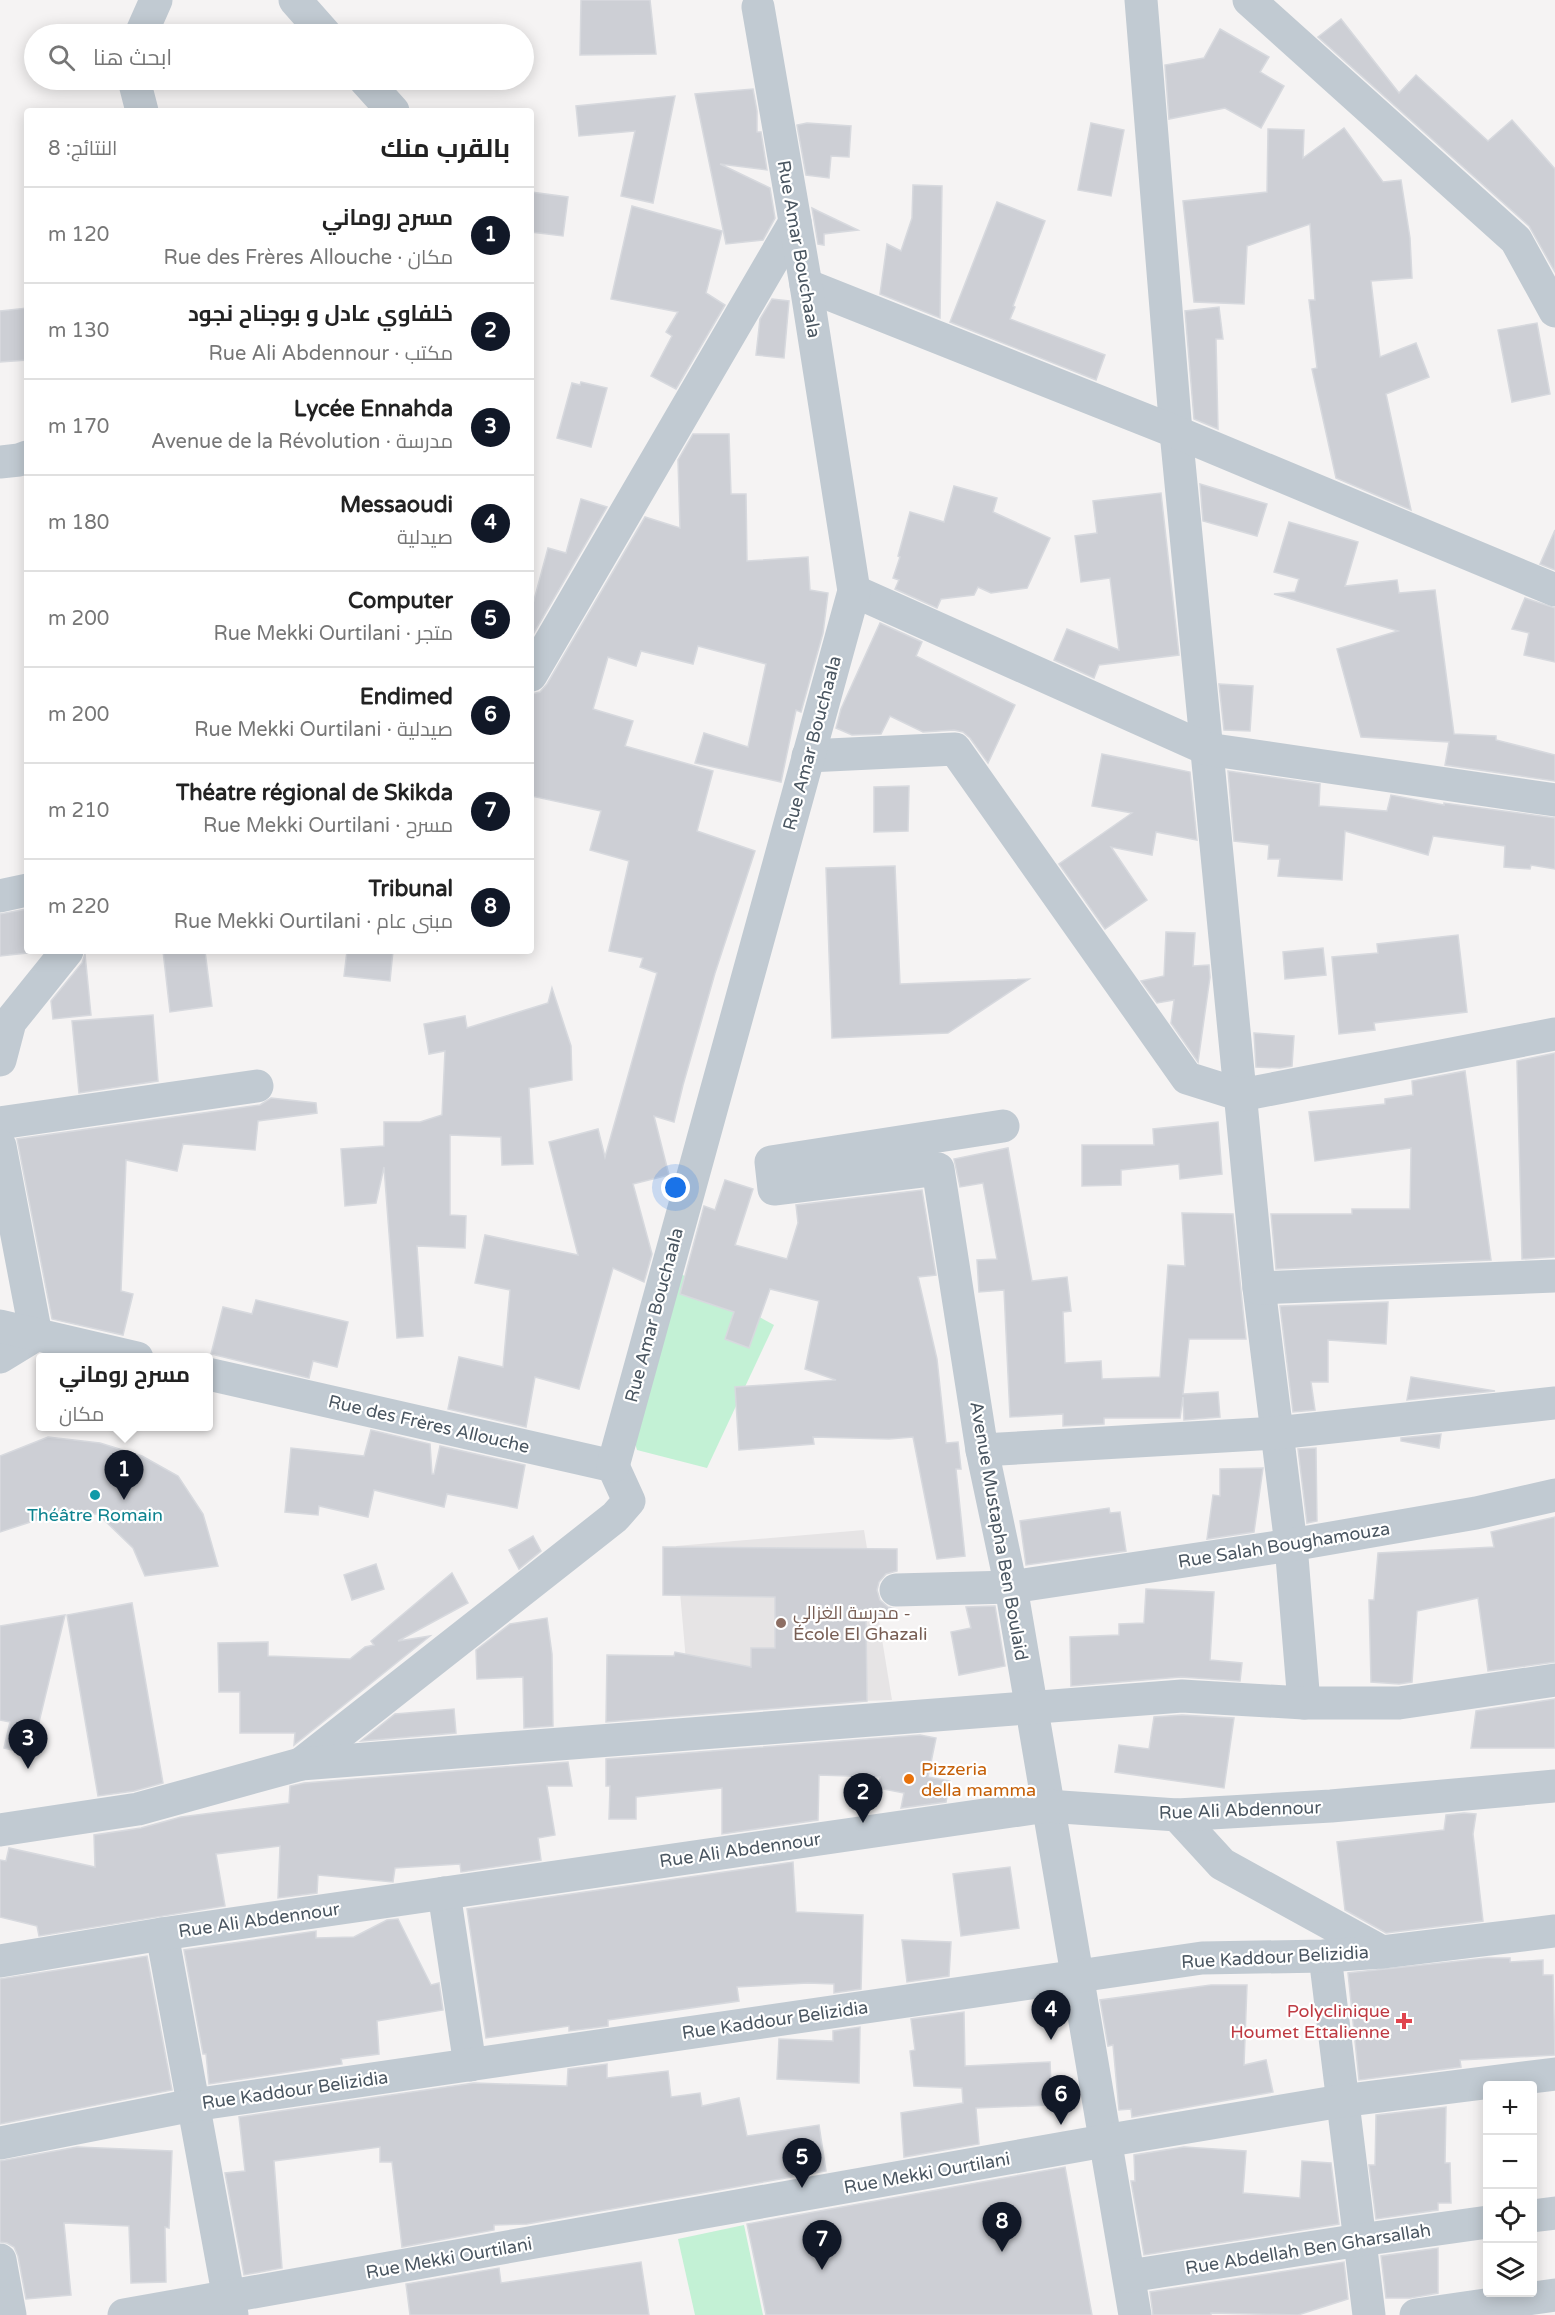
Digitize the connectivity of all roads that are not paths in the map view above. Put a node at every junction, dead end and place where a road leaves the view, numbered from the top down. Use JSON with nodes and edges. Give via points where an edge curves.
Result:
{"nodes":[{"id":1,"x":156,"y":0,"type":"edge"},
{"id":2,"x":295,"y":0,"type":"edge"},
{"id":3,"x":1142,"y":0,"type":"edge"},
{"id":4,"x":1249,"y":0,"type":"edge"},
{"id":5,"x":758,"y":6,"type":"dead end"},
{"id":6,"x":145,"y":24,"type":"edge"},
{"id":7,"x":316,"y":24,"type":"edge"},
{"id":8,"x":137,"y":90,"type":"edge"},
{"id":9,"x":374,"y":90,"type":"edge"},
{"id":10,"x":141,"y":108,"type":"edge"},
{"id":11,"x":390,"y":108,"type":"edge"},
{"id":12,"x":795,"y":222,"type":"junction"},
{"id":13,"x":806,"y":285,"type":"junction"},
{"id":14,"x":1555,"y":311,"type":"edge"},
{"id":15,"x":1176,"y":432,"type":"junction"},
{"id":16,"x":24,"y":458,"type":"edge"},
{"id":17,"x":0,"y":462,"type":"edge"},
{"id":18,"x":1555,"y":590,"type":"edge"},
{"id":19,"x":854,"y":591,"type":"junction"},
{"id":20,"x":534,"y":670,"type":"edge"},
{"id":21,"x":1207,"y":748,"type":"junction"},
{"id":22,"x":808,"y":756,"type":"junction"},
{"id":23,"x":1555,"y":800,"type":"edge"},
{"id":24,"x":24,"y":891,"type":"edge"},
{"id":25,"x":0,"y":896,"type":"edge"},
{"id":26,"x":65,"y":954,"type":"edge"},
{"id":27,"x":1555,"y":1034,"type":"edge"},
{"id":28,"x":0,"y":1060,"type":"edge"},
{"id":29,"x":257,"y":1086,"type":"dead end"},
{"id":30,"x":1240,"y":1095,"type":"junction"},
{"id":31,"x":0,"y":1123,"type":"edge"},
{"id":32,"x":1002,"y":1126,"type":"dead end"},
{"id":33,"x":0,"y":1146,"type":"edge"},
{"id":34,"x":1555,"y":1276,"type":"edge"},
{"id":35,"x":1259,"y":1288,"type":"junction"},
{"id":36,"x":0,"y":1326,"type":"edge"},
{"id":37,"x":36,"y":1335,"type":"junction"},
{"id":38,"x":115,"y":1353,"type":"edge"},
{"id":39,"x":0,"y":1357,"type":"edge"},
{"id":40,"x":213,"y":1375,"type":"edge"},
{"id":41,"x":1555,"y":1403,"type":"edge"},
{"id":42,"x":1276,"y":1433,"type":"junction"},
{"id":43,"x":982,"y":1450,"type":"junction"},
{"id":44,"x":613,"y":1466,"type":"junction"},
{"id":45,"x":1555,"y":1495,"type":"edge"},
{"id":46,"x":1291,"y":1545,"type":"junction"},
{"id":47,"x":1011,"y":1587,"type":"junction"},
{"id":48,"x":896,"y":1590,"type":"dead end"},
{"id":49,"x":1555,"y":1680,"type":"edge"},
{"id":50,"x":1304,"y":1703,"type":"junction"},
{"id":51,"x":1030,"y":1707,"type":"junction"},
{"id":52,"x":301,"y":1764,"type":"junction"},
{"id":53,"x":1555,"y":1786,"type":"edge"},
{"id":54,"x":1047,"y":1806,"type":"junction"},
{"id":55,"x":1177,"y":1815,"type":"junction"},
{"id":56,"x":0,"y":1830,"type":"edge"},
{"id":57,"x":444,"y":1893,"type":"junction"},
{"id":58,"x":1555,"y":1932,"type":"edge"},
{"id":59,"x":162,"y":1934,"type":"junction"},
{"id":60,"x":1382,"y":1952,"type":"junction"},
{"id":61,"x":1325,"y":1956,"type":"junction"},
{"id":62,"x":0,"y":1961,"type":"edge"},
{"id":63,"x":1076,"y":1976,"type":"junction"},
{"id":64,"x":470,"y":2065,"type":"junction"},
{"id":65,"x":1555,"y":2074,"type":"edge"},
{"id":66,"x":1341,"y":2101,"type":"junction"},
{"id":67,"x":194,"y":2105,"type":"junction"},
{"id":68,"x":1104,"y":2141,"type":"junction"},
{"id":69,"x":0,"y":2143,"type":"edge"},
{"id":70,"x":1555,"y":2213,"type":"edge"},
{"id":71,"x":1537,"y":2215,"type":"edge"},
{"id":72,"x":1483,"y":2223,"type":"edge"},
{"id":73,"x":1360,"y":2240,"type":"junction"},
{"id":74,"x":0,"y":2260,"type":"edge"},
{"id":75,"x":1129,"y":2276,"type":"junction"},
{"id":76,"x":1555,"y":2295,"type":"edge"},
{"id":77,"x":230,"y":2306,"type":"edge"},
{"id":78,"x":9,"y":2315,"type":"edge"},
{"id":79,"x":124,"y":2315,"type":"edge"},
{"id":80,"x":1135,"y":2315,"type":"edge"},
{"id":81,"x":1369,"y":2315,"type":"edge"},
{"id":82,"x":1416,"y":2315,"type":"edge"}],
"edges":[{"from":1,"to":6,"type":"street"},
{"from":2,"to":7,"type":"street"},
{"from":3,"to":15,"type":"street"},
{"from":4,"to":14,"type":"street","via":[[1516,240]]},
{"from":5,"to":12,"type":"street","name":"Rue Amar Bouchaala"},
{"from":8,"to":10,"type":"street"},
{"from":9,"to":11,"type":"street"},
{"from":12,"to":13,"type":"street","name":"Rue Amar Bouchaala"},
{"from":12,"to":20,"type":"street"},
{"from":13,"to":15,"type":"street"},
{"from":13,"to":19,"type":"street","name":"Rue Amar Bouchaala"},
{"from":15,"to":18,"type":"street"},
{"from":15,"to":21,"type":"street"},
{"from":16,"to":17,"type":"street"},
{"from":19,"to":21,"type":"street"},
{"from":19,"to":22,"type":"street","name":"Rue Amar Bouchaala"},
{"from":21,"to":23,"type":"street"},
{"from":21,"to":30,"type":"street"},
{"from":22,"to":30,"type":"street","via":[[955,749],[1187,1078]]},
{"from":22,"to":44,"type":"street","name":"Rue Amar Bouchaala"},
{"from":24,"to":25,"type":"street"},
{"from":26,"to":28,"type":"street","via":[[10,1022]]},
{"from":27,"to":30,"type":"street"},
{"from":29,"to":31,"type":"street"},
{"from":30,"to":35,"type":"street"},
{"from":32,"to":43,"type":"street","name":"Avenue Mustapha Ben Boulaid","via":[[771,1162],[774,1189],[938,1168]]},
{"from":33,"to":37,"type":"street"},
{"from":34,"to":35,"type":"street"},
{"from":35,"to":42,"type":"street"},
{"from":36,"to":37,"type":"street"},
{"from":37,"to":38,"type":"street"},
{"from":37,"to":39,"type":"street"},
{"from":40,"to":44,"type":"street","name":"Rue des Frères Allouche"},
{"from":41,"to":42,"type":"street"},
{"from":42,"to":43,"type":"street"},
{"from":42,"to":46,"type":"street"},
{"from":43,"to":47,"type":"street","name":"Avenue Mustapha Ben Boulaid"},
{"from":44,"to":52,"type":"street","via":[[629,1501],[615,1517]]},
{"from":45,"to":46,"type":"street","name":"Rue Salah Boughamouza"},
{"from":46,"to":47,"type":"street","name":"Rue Salah Boughamouza"},
{"from":46,"to":50,"type":"street"},
{"from":47,"to":48,"type":"street","name":"Rue Salah Boughamouza"},
{"from":47,"to":51,"type":"street","name":"Avenue Mustapha Ben Boulaid"},
{"from":49,"to":50,"type":"street","via":[[1400,1703]]},
{"from":50,"to":51,"type":"street","via":[[1182,1696]]},
{"from":51,"to":52,"type":"street"},
{"from":51,"to":54,"type":"street","name":"Avenue Mustapha Ben Boulaid"},
{"from":52,"to":56,"type":"street","via":[[138,1809]]},
{"from":53,"to":55,"type":"street","name":"Rue Ali Abdennour"},
{"from":54,"to":55,"type":"street","name":"Rue Ali Abdennour"},
{"from":54,"to":57,"type":"street","name":"Rue Ali Abdennour"},
{"from":54,"to":63,"type":"street","name":"Avenue Mustapha Ben Boulaid"},
{"from":55,"to":60,"type":"street","via":[[1222,1864]]},
{"from":57,"to":59,"type":"street","name":"Rue Ali Abdennour"},
{"from":57,"to":64,"type":"street"},
{"from":58,"to":60,"type":"street","name":"Rue Kaddour Belizidia"},
{"from":59,"to":62,"type":"street","name":"Rue Ali Abdennour"},
{"from":59,"to":67,"type":"street"},
{"from":60,"to":61,"type":"street","name":"Rue Kaddour Belizidia"},
{"from":61,"to":63,"type":"street","name":"Rue Kaddour Belizidia","via":[[1202,1958]]},
{"from":61,"to":66,"type":"street"},
{"from":63,"to":64,"type":"street","name":"Rue Kaddour Belizidia"},
{"from":63,"to":68,"type":"street","name":"Avenue Mustapha Ben Boulaid"},
{"from":64,"to":67,"type":"street","name":"Rue Kaddour Belizidia"},
{"from":65,"to":66,"type":"street","name":"Rue Mekki Ourtilani"},
{"from":66,"to":68,"type":"street","name":"Rue Mekki Ourtilani"},
{"from":66,"to":73,"type":"street"},
{"from":67,"to":69,"type":"street","name":"Rue Kaddour Belizidia"},
{"from":67,"to":77,"type":"street"},
{"from":68,"to":75,"type":"street","name":"Avenue Mustapha Ben Boulaid"},
{"from":68,"to":77,"type":"street","name":"Rue Mekki Ourtilani"},
{"from":70,"to":71,"type":"street"},
{"from":72,"to":73,"type":"street","name":"Rue Abdellah Ben Gharsallah"},
{"from":73,"to":75,"type":"street","name":"Rue Abdellah Ben Gharsallah"},
{"from":73,"to":81,"type":"street"},
{"from":74,"to":78,"type":"street"},
{"from":75,"to":80,"type":"street","name":"Avenue Mustapha Ben Boulaid"},
{"from":76,"to":82,"type":"street"},
{"from":77,"to":79,"type":"street","name":"Rue Mekki Ourtilani"}]}
